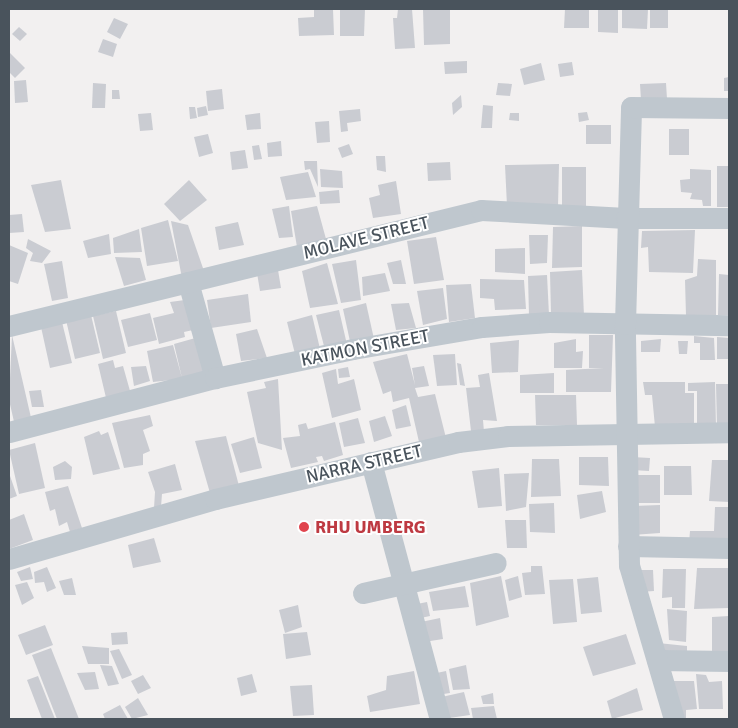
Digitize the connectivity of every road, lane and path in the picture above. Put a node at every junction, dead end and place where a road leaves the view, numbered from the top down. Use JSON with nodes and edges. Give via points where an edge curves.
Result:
{"nodes":[{"id":1,"x":729,"y":108,"type":"edge"},
{"id":2,"x":626,"y":218,"type":"junction"},
{"id":3,"x":729,"y":218,"type":"edge"},
{"id":4,"x":188,"y":282,"type":"junction"},
{"id":5,"x":625,"y":324,"type":"junction"},
{"id":6,"x":729,"y":325,"type":"edge"},
{"id":7,"x":9,"y":326,"type":"edge"},
{"id":8,"x":215,"y":378,"type":"junction"},
{"id":9,"x":9,"y":432,"type":"edge"},
{"id":10,"x":729,"y":432,"type":"edge"},
{"id":11,"x":626,"y":434,"type":"junction"},
{"id":12,"x":371,"y":462,"type":"junction"},
{"id":13,"x":628,"y":546,"type":"junction"},
{"id":14,"x":729,"y":548,"type":"edge"},
{"id":15,"x":9,"y":559,"type":"edge"},
{"id":16,"x":496,"y":563,"type":"dead end"},
{"id":17,"x":403,"y":581,"type":"junction"},
{"id":18,"x":363,"y":593,"type":"dead end"},
{"id":19,"x":656,"y":660,"type":"junction"},
{"id":20,"x":729,"y":661,"type":"edge"},
{"id":21,"x":440,"y":719,"type":"edge"},
{"id":22,"x":674,"y":719,"type":"edge"}],
"edges":[{"from":1,"to":2,"type":"street","via":[[631,107]]},
{"from":2,"to":3,"type":"street","name":"MOLAVE STREET"},
{"from":2,"to":4,"type":"street","name":"MOLAVE STREET","via":[[481,210]]},
{"from":2,"to":5,"type":"street"},
{"from":4,"to":7,"type":"street","name":"MOLAVE STREET"},
{"from":4,"to":8,"type":"street"},
{"from":5,"to":6,"type":"street","name":"KATMON STREET"},
{"from":5,"to":8,"type":"street","name":"KATMON STREET","via":[[549,322],[482,327],[353,348]]},
{"from":5,"to":11,"type":"street"},
{"from":8,"to":9,"type":"street","name":"KATMON STREET"},
{"from":10,"to":11,"type":"street","name":"NARRA STREET"},
{"from":11,"to":12,"type":"street","name":"NARRA STREET","via":[[508,436],[458,442]]},
{"from":11,"to":13,"type":"street"},
{"from":12,"to":15,"type":"street","name":"NARRA STREET","via":[[206,502]]},
{"from":12,"to":17,"type":"street"},
{"from":13,"to":14,"type":"street"},
{"from":13,"to":19,"type":"street","via":[[629,565]]},
{"from":16,"to":17,"type":"street"},
{"from":17,"to":18,"type":"street"},
{"from":17,"to":21,"type":"street"},
{"from":19,"to":20,"type":"street"},
{"from":19,"to":22,"type":"street"}]}
